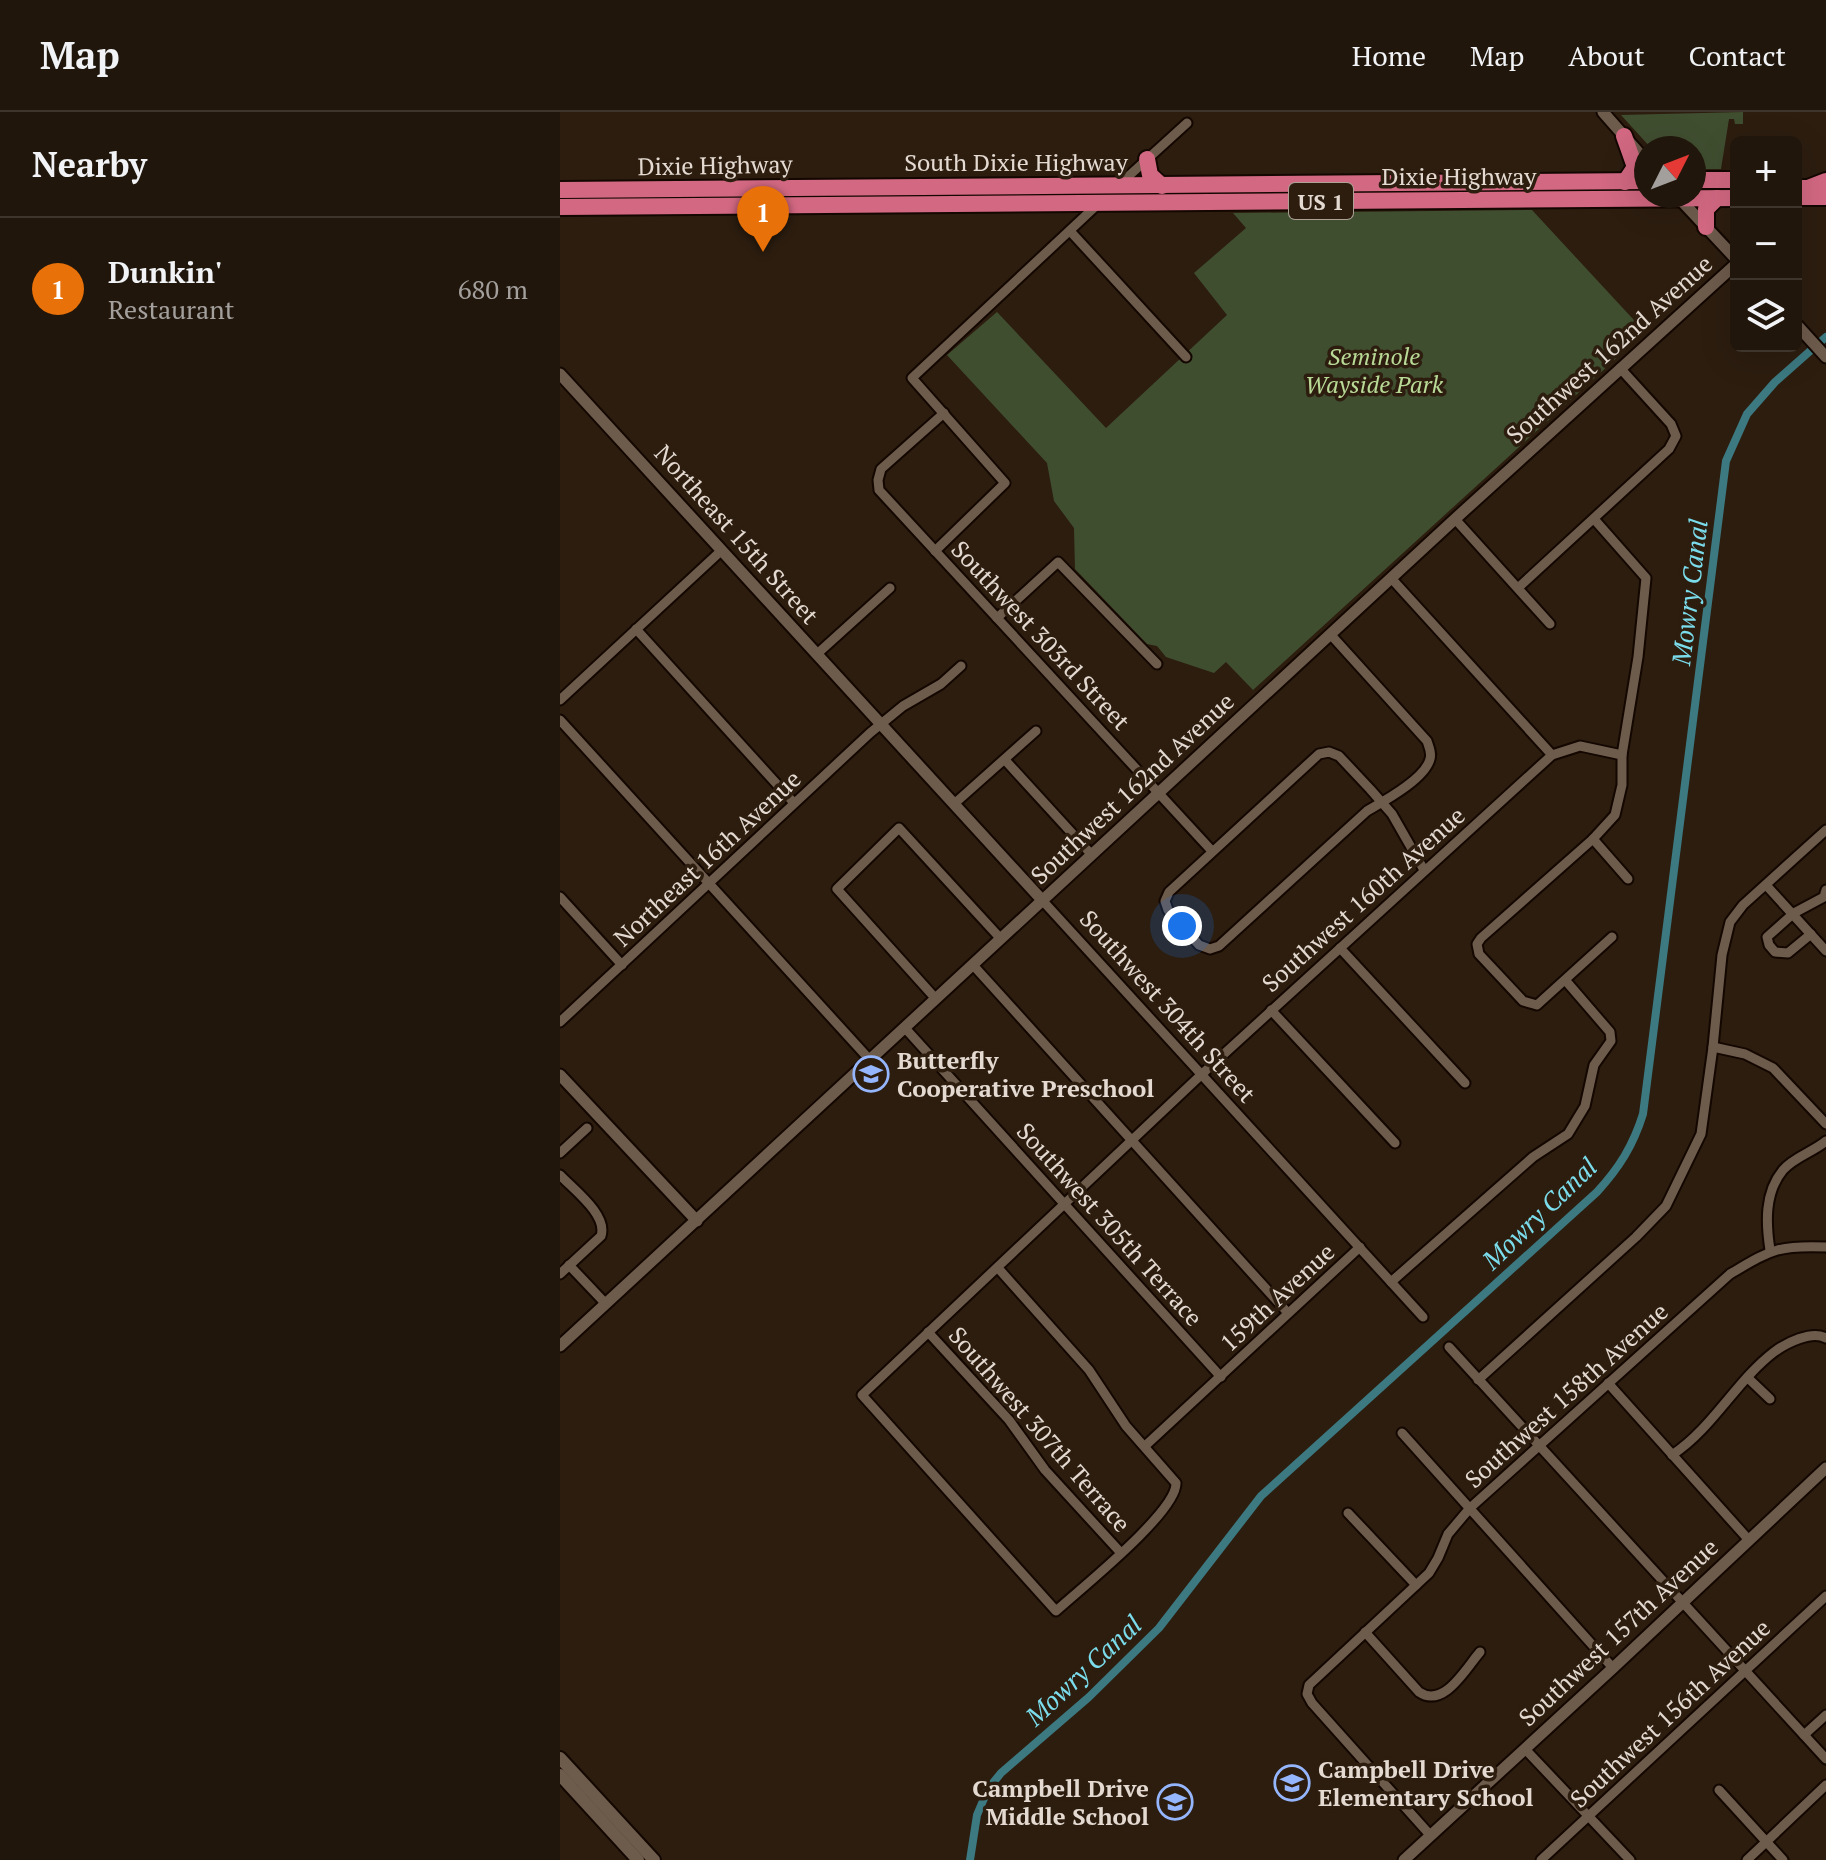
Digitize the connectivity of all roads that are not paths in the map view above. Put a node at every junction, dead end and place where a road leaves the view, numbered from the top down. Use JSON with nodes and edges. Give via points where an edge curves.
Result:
{"nodes":[{"id":1,"x":1603,"y":112,"type":"edge"},
{"id":2,"x":1187,"y":123,"type":"dead end"},
{"id":3,"x":1624,"y":136,"type":"junction"},
{"id":4,"x":1634,"y":147,"type":"edge"},
{"id":5,"x":1147,"y":159,"type":"junction"},
{"id":6,"x":1706,"y":180,"type":"edge"},
{"id":7,"x":1730,"y":180,"type":"edge"},
{"id":8,"x":1802,"y":180,"type":"edge"},
{"id":9,"x":1826,"y":180,"type":"edge"},
{"id":10,"x":1508,"y":182,"type":"junction"},
{"id":11,"x":1625,"y":182,"type":"junction"},
{"id":12,"x":1634,"y":182,"type":"edge"},
{"id":13,"x":1387,"y":183,"type":"junction"},
{"id":14,"x":1118,"y":185,"type":"junction"},
{"id":15,"x":1209,"y":185,"type":"joint"},
{"id":16,"x":1167,"y":186,"type":"junction"},
{"id":17,"x":863,"y":188,"type":"junction"},
{"id":18,"x":1730,"y":188,"type":"edge"},
{"id":19,"x":1802,"y":188,"type":"edge"},
{"id":20,"x":728,"y":189,"type":"junction"},
{"id":21,"x":1634,"y":189,"type":"edge"},
{"id":22,"x":1706,"y":189,"type":"edge"},
{"id":23,"x":560,"y":190,"type":"edge"},
{"id":24,"x":1802,"y":197,"type":"edge"},
{"id":25,"x":1826,"y":197,"type":"edge"},
{"id":26,"x":1634,"y":198,"type":"edge"},
{"id":27,"x":1706,"y":198,"type":"edge"},
{"id":28,"x":1717,"y":198,"type":"junction"},
{"id":29,"x":1730,"y":198,"type":"edge"},
{"id":30,"x":1508,"y":200,"type":"junction"},
{"id":31,"x":1397,"y":201,"type":"junction"},
{"id":32,"x":1271,"y":202,"type":"junction"},
{"id":33,"x":1049,"y":203,"type":"junction"},
{"id":34,"x":1099,"y":203,"type":"junction"},
{"id":35,"x":1134,"y":203,"type":"joint"},
{"id":36,"x":754,"y":206,"type":"junction"},
{"id":37,"x":560,"y":207,"type":"edge"},
{"id":38,"x":622,"y":207,"type":"junction"},
{"id":39,"x":1689,"y":208,"type":"edge"},
{"id":40,"x":1706,"y":227,"type":"junction"},
{"id":41,"x":1070,"y":231,"type":"junction"},
{"id":42,"x":1730,"y":254,"type":"edge"},
{"id":43,"x":1730,"y":267,"type":"edge"},
{"id":44,"x":1802,"y":331,"type":"edge"},
{"id":45,"x":1825,"y":355,"type":"edge"},
{"id":46,"x":1186,"y":357,"type":"dead end"},
{"id":47,"x":1620,"y":368,"type":"junction"},
{"id":48,"x":560,"y":374,"type":"edge"},
{"id":49,"x":944,"y":413,"type":"junction"},
{"id":50,"x":1455,"y":519,"type":"junction"},
{"id":51,"x":1594,"y":519,"type":"junction"},
{"id":52,"x":722,"y":550,"type":"junction"},
{"id":53,"x":935,"y":551,"type":"junction"},
{"id":54,"x":1391,"y":578,"type":"junction"},
{"id":55,"x":890,"y":588,"type":"dead end"},
{"id":56,"x":1518,"y":588,"type":"junction"},
{"id":57,"x":997,"y":618,"type":"junction"},
{"id":58,"x":1550,"y":624,"type":"dead end"},
{"id":59,"x":636,"y":629,"type":"junction"},
{"id":60,"x":1331,"y":635,"type":"junction"},
{"id":61,"x":817,"y":654,"type":"junction"},
{"id":62,"x":1157,"y":664,"type":"dead end"},
{"id":63,"x":961,"y":666,"type":"dead end"},
{"id":64,"x":560,"y":700,"type":"edge"},
{"id":65,"x":560,"y":720,"type":"edge"},
{"id":66,"x":881,"y":724,"type":"junction"},
{"id":67,"x":1036,"y":731,"type":"dead end"},
{"id":68,"x":1552,"y":755,"type":"junction"},
{"id":69,"x":1622,"y":755,"type":"junction"},
{"id":70,"x":1005,"y":760,"type":"junction"},
{"id":71,"x":1159,"y":792,"type":"junction"},
{"id":72,"x":1382,"y":802,"type":"junction"},
{"id":73,"x":794,"y":803,"type":"junction"},
{"id":74,"x":954,"y":804,"type":"junction"},
{"id":75,"x":1826,"y":830,"type":"edge"},
{"id":76,"x":1593,"y":839,"type":"junction"},
{"id":77,"x":1212,"y":851,"type":"junction"},
{"id":78,"x":1091,"y":854,"type":"junction"},
{"id":79,"x":1424,"y":870,"type":"junction"},
{"id":80,"x":1628,"y":879,"type":"dead end"},
{"id":81,"x":708,"y":884,"type":"junction"},
{"id":82,"x":1766,"y":885,"type":"junction"},
{"id":83,"x":1825,"y":895,"type":"edge"},
{"id":84,"x":560,"y":897,"type":"edge"},
{"id":85,"x":1042,"y":900,"type":"junction"},
{"id":86,"x":1794,"y":913,"type":"junction"},
{"id":87,"x":1811,"y":934,"type":"junction"},
{"id":88,"x":1612,"y":937,"type":"dead end"},
{"id":89,"x":1001,"y":939,"type":"junction"},
{"id":90,"x":1340,"y":948,"type":"junction"},
{"id":91,"x":1826,"y":951,"type":"edge"},
{"id":92,"x":622,"y":965,"type":"junction"},
{"id":93,"x":973,"y":965,"type":"junction"},
{"id":94,"x":1566,"y":981,"type":"junction"},
{"id":95,"x":936,"y":999,"type":"junction"},
{"id":96,"x":1271,"y":1010,"type":"junction"},
{"id":97,"x":560,"y":1022,"type":"edge"},
{"id":98,"x":905,"y":1028,"type":"junction"},
{"id":99,"x":1713,"y":1047,"type":"junction"},
{"id":100,"x":870,"y":1060,"type":"junction"},
{"id":101,"x":1202,"y":1074,"type":"junction"},
{"id":102,"x":560,"y":1075,"type":"edge"},
{"id":103,"x":1465,"y":1083,"type":"dead end"},
{"id":104,"x":1826,"y":1124,"type":"edge"},
{"id":105,"x":587,"y":1128,"type":"dead end"},
{"id":106,"x":1133,"y":1140,"type":"junction"},
{"id":107,"x":1826,"y":1141,"type":"edge"},
{"id":108,"x":1395,"y":1143,"type":"dead end"},
{"id":109,"x":560,"y":1153,"type":"edge"},
{"id":110,"x":560,"y":1175,"type":"edge"},
{"id":111,"x":1064,"y":1203,"type":"junction"},
{"id":112,"x":697,"y":1221,"type":"junction"},
{"id":113,"x":1360,"y":1247,"type":"junction"},
{"id":114,"x":1826,"y":1247,"type":"edge"},
{"id":115,"x":1770,"y":1250,"type":"junction"},
{"id":116,"x":569,"y":1265,"type":"junction"},
{"id":117,"x":998,"y":1268,"type":"junction"},
{"id":118,"x":560,"y":1274,"type":"edge"},
{"id":119,"x":1391,"y":1282,"type":"junction"},
{"id":120,"x":606,"y":1304,"type":"junction"},
{"id":121,"x":1288,"y":1313,"type":"junction"},
{"id":122,"x":1423,"y":1317,"type":"dead end"},
{"id":123,"x":928,"y":1332,"type":"junction"},
{"id":124,"x":1824,"y":1336,"type":"edge"},
{"id":125,"x":560,"y":1346,"type":"edge"},
{"id":126,"x":1449,"y":1347,"type":"dead end"},
{"id":127,"x":1221,"y":1377,"type":"junction"},
{"id":128,"x":1748,"y":1378,"type":"junction"},
{"id":129,"x":1478,"y":1380,"type":"junction"},
{"id":130,"x":1608,"y":1383,"type":"junction"},
{"id":131,"x":1770,"y":1399,"type":"dead end"},
{"id":132,"x":1402,"y":1433,"type":"dead end"},
{"id":133,"x":1538,"y":1445,"type":"junction"},
{"id":134,"x":1145,"y":1446,"type":"junction"},
{"id":135,"x":1672,"y":1455,"type":"junction"},
{"id":136,"x":1826,"y":1468,"type":"edge"},
{"id":137,"x":1470,"y":1508,"type":"junction"},
{"id":138,"x":1348,"y":1513,"type":"dead end"},
{"id":139,"x":1748,"y":1539,"type":"junction"},
{"id":140,"x":1121,"y":1553,"type":"junction"},
{"id":141,"x":1416,"y":1585,"type":"junction"},
{"id":142,"x":1826,"y":1596,"type":"edge"},
{"id":143,"x":1682,"y":1603,"type":"junction"},
{"id":144,"x":1365,"y":1632,"type":"junction"},
{"id":145,"x":1480,"y":1652,"type":"dead end"},
{"id":146,"x":1613,"y":1668,"type":"junction"},
{"id":147,"x":1745,"y":1671,"type":"junction"},
{"id":148,"x":1826,"y":1715,"type":"edge"},
{"id":149,"x":1804,"y":1735,"type":"junction"},
{"id":150,"x":1526,"y":1750,"type":"junction"},
{"id":151,"x":560,"y":1758,"type":"edge"},
{"id":152,"x":1826,"y":1759,"type":"edge"},
{"id":153,"x":560,"y":1775,"type":"edge"},
{"id":154,"x":1826,"y":1785,"type":"edge"},
{"id":155,"x":1719,"y":1790,"type":"dead end"},
{"id":156,"x":1588,"y":1815,"type":"junction"},
{"id":157,"x":1431,"y":1836,"type":"junction"},
{"id":158,"x":1766,"y":1842,"type":"junction"},
{"id":159,"x":638,"y":1860,"type":"edge"},
{"id":160,"x":654,"y":1860,"type":"edge"},
{"id":161,"x":1404,"y":1860,"type":"edge"},
{"id":162,"x":1541,"y":1860,"type":"edge"},
{"id":163,"x":1630,"y":1860,"type":"edge"},
{"id":164,"x":1747,"y":1860,"type":"edge"},
{"id":165,"x":1783,"y":1860,"type":"edge"}],
"edges":[{"from":1,"to":3,"type":"street"},
{"from":2,"to":5,"type":"street"},
{"from":3,"to":4,"type":"street"},
{"from":3,"to":11,"type":"highway","via":[[1635,167]]},
{"from":5,"to":14,"type":"street"},
{"from":5,"to":16,"type":"highway","via":[[1148,171]]},
{"from":6,"to":7,"type":"highway"},
{"from":8,"to":9,"type":"highway"},
{"from":9,"to":19,"type":"highway"},
{"from":10,"to":11,"type":"highway","name":"Dixie Highway","number":"US 1"},
{"from":10,"to":13,"type":"highway","name":"Dixie Highway","number":"US 1"},
{"from":10,"to":31,"type":"highway","via":[[1482,191],[1406,191]]},
{"from":11,"to":12,"type":"highway","name":"Dixie Highway","number":"US 1"},
{"from":13,"to":15,"type":"highway","name":"Dixie Highway","number":"US 1"},
{"from":13,"to":32,"type":"highway","via":[[1380,191],[1297,193]]},
{"from":14,"to":16,"type":"highway","name":"South Dixie Highway","number":"US 1"},
{"from":14,"to":17,"type":"highway","name":"South Dixie Highway","number":"US 1"},
{"from":14,"to":33,"type":"highway","via":[[1061,195]]},
{"from":15,"to":16,"type":"highway","name":"South Dixie Highway","number":"US 1"},
{"from":16,"to":34,"type":"highway","via":[[1159,194],[1112,195]]},
{"from":17,"to":20,"type":"highway","name":"Dixie Highway","number":"US 1"},
{"from":17,"to":36,"type":"highway","via":[[836,196],[760,197]]},
{"from":18,"to":22,"type":"highway"},
{"from":20,"to":23,"type":"highway","name":"Dixie Highway","number":"US 1"},
{"from":20,"to":38,"type":"highway","via":[[720,198],[645,199]]},
{"from":21,"to":30,"type":"highway","via":[[1534,192]]},
{"from":24,"to":25,"type":"highway"},
{"from":26,"to":30,"type":"highway","name":"Dixie Highway","number":"US 1"},
{"from":27,"to":28,"type":"highway","name":"Dixie Highway","number":"US 1"},
{"from":28,"to":29,"type":"highway","name":"Dixie Highway","number":"US 1"},
{"from":28,"to":40,"type":"highway","via":[[1706,209]]},
{"from":30,"to":31,"type":"highway","name":"Dixie Highway","number":"US 1"},
{"from":31,"to":32,"type":"highway","name":"Dixie Highway","number":"US 1"},
{"from":32,"to":35,"type":"highway","name":"Dixie Highway","number":"US 1"},
{"from":33,"to":34,"type":"highway","name":"South Dixie Highway","number":"US 1"},
{"from":33,"to":36,"type":"highway","name":"Dixie Highway","number":"US 1"},
{"from":34,"to":35,"type":"highway","name":"South Dixie Highway","number":"US 1"},
{"from":34,"to":41,"type":"street"},
{"from":36,"to":38,"type":"highway","name":"Dixie Highway","number":"US 1"},
{"from":37,"to":38,"type":"highway","name":"Dixie Highway","number":"US 1"},
{"from":39,"to":40,"type":"street"},
{"from":40,"to":42,"type":"street"},
{"from":41,"to":46,"type":"street"},
{"from":41,"to":49,"type":"street","via":[[912,378]]},
{"from":43,"to":47,"type":"street","name":"Southwest 162nd Avenue"},
{"from":44,"to":45,"type":"street"},
{"from":47,"to":50,"type":"street","name":"Southwest 162nd Avenue"},
{"from":47,"to":51,"type":"street","via":[[1676,436],[1669,449]]},
{"from":48,"to":52,"type":"street","name":"Northeast 15th Street"},
{"from":49,"to":53,"type":"street","name":"Southwest 303rd Street","via":[[881,469],[878,480],[879,490]]},
{"from":49,"to":53,"type":"street","via":[[1005,483]]},
{"from":50,"to":54,"type":"street","name":"Southwest 162nd Avenue"},
{"from":50,"to":56,"type":"street"},
{"from":51,"to":56,"type":"street"},
{"from":51,"to":69,"type":"street","via":[[1646,578]]},
{"from":52,"to":59,"type":"street"},
{"from":52,"to":61,"type":"street","name":"Northeast 15th Street"},
{"from":53,"to":57,"type":"street","name":"Southwest 303rd Street"},
{"from":54,"to":60,"type":"street","name":"Southwest 162nd Avenue"},
{"from":54,"to":68,"type":"street"},
{"from":55,"to":61,"type":"street"},
{"from":56,"to":58,"type":"street"},
{"from":57,"to":62,"type":"street","via":[[1058,562]]},
{"from":57,"to":71,"type":"street","name":"Southwest 303rd Street"},
{"from":59,"to":64,"type":"street"},
{"from":59,"to":73,"type":"street"},
{"from":60,"to":71,"type":"street","name":"Southwest 162nd Avenue"},
{"from":60,"to":72,"type":"street","via":[[1427,741],[1432,756],[1403,789]]},
{"from":61,"to":66,"type":"street","name":"Northeast 15th Street"},
{"from":63,"to":66,"type":"street","name":"Northeast 16th Avenue"},
{"from":65,"to":81,"type":"street"},
{"from":66,"to":73,"type":"street","name":"Northeast 16th Avenue"},
{"from":66,"to":74,"type":"street","name":"Southwest 304th Street"},
{"from":67,"to":70,"type":"street"},
{"from":68,"to":69,"type":"street","via":[[1580,746]]},
{"from":68,"to":79,"type":"street","name":"Southwest 160th Avenue"},
{"from":69,"to":76,"type":"street","via":[[1615,815]]},
{"from":70,"to":74,"type":"street"},
{"from":70,"to":78,"type":"street"},
{"from":71,"to":77,"type":"street","name":"Southwest 303rd Street"},
{"from":71,"to":78,"type":"street","name":"Southwest 162nd Avenue"},
{"from":72,"to":77,"type":"street","via":[[1339,756],[1319,754]]},
{"from":72,"to":77,"type":"street","via":[[1210,949],[1199,945],[1165,901]]},
{"from":72,"to":79,"type":"street"},
{"from":73,"to":81,"type":"street","name":"Northeast 16th Avenue"},
{"from":74,"to":85,"type":"street","name":"Southwest 304th Street"},
{"from":75,"to":82,"type":"street"},
{"from":76,"to":80,"type":"street"},
{"from":76,"to":94,"type":"street","via":[[1477,944],[1479,954],[1523,1001],[1537,1005]]},
{"from":78,"to":85,"type":"street","name":"Southwest 162nd Avenue"},
{"from":79,"to":90,"type":"street","name":"Southwest 160th Avenue"},
{"from":81,"to":92,"type":"street","name":"Northeast 16th Avenue"},
{"from":81,"to":100,"type":"street"},
{"from":82,"to":86,"type":"street"},
{"from":82,"to":99,"type":"street","via":[[1743,905],[1726,933]]},
{"from":83,"to":86,"type":"street"},
{"from":84,"to":92,"type":"street"},
{"from":85,"to":89,"type":"street","name":"Southwest 162nd Avenue"},
{"from":85,"to":101,"type":"street","name":"Southwest 304th Street"},
{"from":86,"to":87,"type":"street"},
{"from":86,"to":87,"type":"street","via":[[1767,937],[1769,945],[1779,954],[1788,953]]},
{"from":87,"to":91,"type":"street"},
{"from":88,"to":94,"type":"street"},
{"from":89,"to":93,"type":"street","name":"Southwest 162nd Avenue"},
{"from":89,"to":95,"type":"street","via":[[899,828],[837,889]]},
{"from":90,"to":96,"type":"street","name":"Southwest 160th Avenue"},
{"from":90,"to":103,"type":"street"},
{"from":92,"to":97,"type":"street","name":"Northeast 16th Avenue"},
{"from":93,"to":95,"type":"street","name":"Southwest 162nd Avenue"},
{"from":93,"to":106,"type":"street"},
{"from":94,"to":119,"type":"street","via":[[1610,1032],[1611,1041],[1594,1065],[1585,1106],[1568,1134],[1533,1157]]},
{"from":95,"to":98,"type":"street","name":"Southwest 162nd Avenue"},
{"from":96,"to":101,"type":"street","name":"Southwest 160th Avenue"},
{"from":96,"to":108,"type":"street"},
{"from":98,"to":100,"type":"street","name":"Southwest 162nd Avenue"},
{"from":98,"to":111,"type":"street","name":"Southwest 305th Terrace"},
{"from":99,"to":104,"type":"street","via":[[1773,1068]]},
{"from":99,"to":129,"type":"street","via":[[1701,1134],[1666,1206]]},
{"from":100,"to":112,"type":"street","name":"Southwest 162nd Avenue"},
{"from":101,"to":106,"type":"street","name":"Southwest 160th Avenue"},
{"from":101,"to":113,"type":"street","name":"Southwest 304th Street"},
{"from":102,"to":112,"type":"street"},
{"from":105,"to":109,"type":"street"},
{"from":106,"to":111,"type":"street","name":"Southwest 160th Avenue"},
{"from":106,"to":121,"type":"street"},
{"from":107,"to":115,"type":"street","via":[[1783,1170],[1768,1204]]},
{"from":110,"to":116,"type":"street","via":[[601,1220],[603,1231]]},
{"from":111,"to":117,"type":"street"},
{"from":111,"to":127,"type":"street","name":"Southwest 305th Terrace"},
{"from":112,"to":120,"type":"street","name":"Southwest 162nd Avenue"},
{"from":113,"to":119,"type":"street","name":"Southwest 304th Street"},
{"from":113,"to":121,"type":"street","name":"159th Avenue"},
{"from":114,"to":115,"type":"street"},
{"from":115,"to":130,"type":"street","name":"Southwest 158th Avenue","via":[[1730,1274]]},
{"from":116,"to":118,"type":"street"},
{"from":116,"to":120,"type":"street"},
{"from":117,"to":123,"type":"street"},
{"from":117,"to":134,"type":"street","via":[[1089,1370]]},
{"from":119,"to":122,"type":"street","name":"Southwest 304th Street"},
{"from":120,"to":125,"type":"street","name":"Southwest 162nd Avenue"},
{"from":121,"to":127,"type":"street","name":"159th Avenue"},
{"from":123,"to":140,"type":"street","name":"Southwest 307th Terrace"},
{"from":123,"to":140,"type":"street","via":[[862,1395],[1056,1611]]},
{"from":124,"to":128,"type":"street","via":[[1805,1336],[1775,1351]]},
{"from":126,"to":129,"type":"street"},
{"from":127,"to":134,"type":"street","name":"159th Avenue"},
{"from":128,"to":131,"type":"street"},
{"from":128,"to":135,"type":"street","via":[[1705,1428]]},
{"from":129,"to":133,"type":"street"},
{"from":130,"to":133,"type":"street","name":"Southwest 158th Avenue"},
{"from":130,"to":135,"type":"street"},
{"from":132,"to":137,"type":"street"},
{"from":133,"to":137,"type":"street","name":"Southwest 158th Avenue"},
{"from":133,"to":143,"type":"street"},
{"from":134,"to":140,"type":"street","via":[[1176,1483],[1176,1490]]},
{"from":135,"to":139,"type":"street"},
{"from":136,"to":139,"type":"street","name":"Southwest 157th Avenue"},
{"from":137,"to":141,"type":"street","name":"Southwest 158th Avenue"},
{"from":137,"to":146,"type":"street"},
{"from":138,"to":141,"type":"street"},
{"from":139,"to":143,"type":"street","name":"Southwest 157th Avenue"},
{"from":141,"to":144,"type":"street","name":"Southwest 158th Avenue"},
{"from":142,"to":147,"type":"street","name":"Southwest 156th Avenue"},
{"from":143,"to":146,"type":"street","name":"Southwest 157th Avenue"},
{"from":143,"to":147,"type":"street"},
{"from":144,"to":145,"type":"street","via":[[1425,1696],[1438,1696]]},
{"from":144,"to":157,"type":"street","name":"Southwest 158th Avenue","via":[[1311,1682],[1308,1699]]},
{"from":146,"to":150,"type":"street","name":"Southwest 157th Avenue"},
{"from":147,"to":149,"type":"street"},
{"from":147,"to":156,"type":"street","name":"Southwest 156th Avenue"},
{"from":148,"to":149,"type":"street"},
{"from":149,"to":152,"type":"street"},
{"from":150,"to":156,"type":"street"},
{"from":150,"to":157,"type":"street","name":"Southwest 157th Avenue"},
{"from":151,"to":160,"type":"main road"},
{"from":153,"to":159,"type":"main road"},
{"from":154,"to":158,"type":"street"},
{"from":155,"to":158,"type":"street"},
{"from":156,"to":162,"type":"street","name":"Southwest 156th Avenue"},
{"from":156,"to":163,"type":"street"},
{"from":157,"to":161,"type":"street","name":"Southwest 157th Avenue"},
{"from":158,"to":164,"type":"street"},
{"from":158,"to":165,"type":"street"}]}
